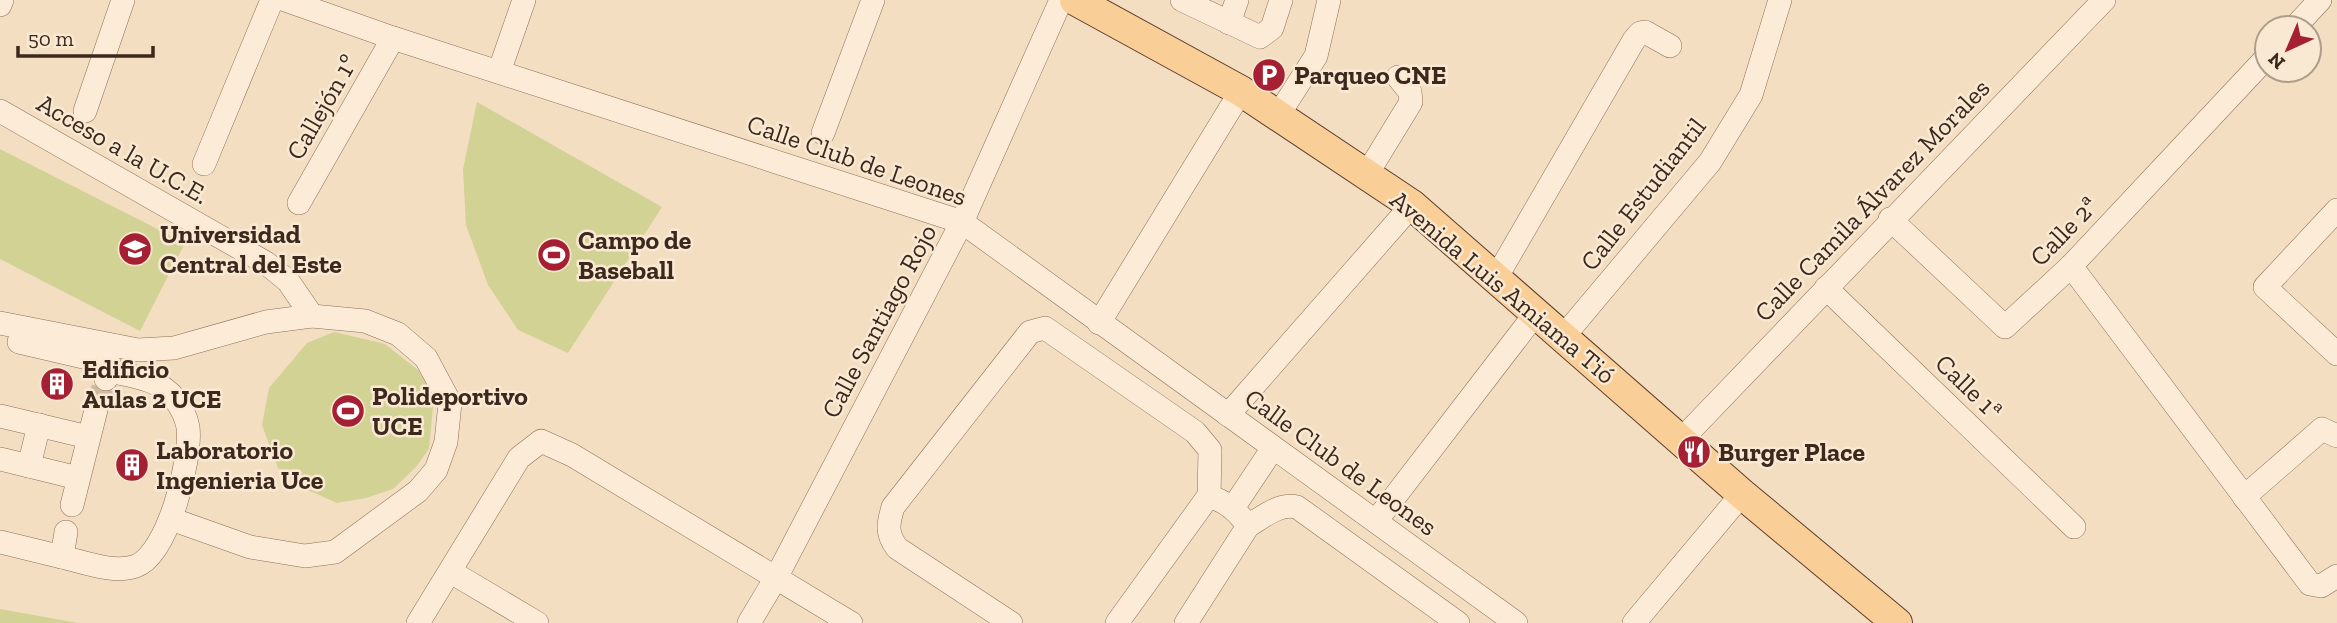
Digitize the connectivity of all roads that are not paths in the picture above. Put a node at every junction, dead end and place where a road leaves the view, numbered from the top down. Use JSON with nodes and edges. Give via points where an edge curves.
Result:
{"nodes":[{"id":1,"x":2,"y":0,"type":"edge"},
{"id":2,"x":123,"y":0,"type":"edge"},
{"id":3,"x":272,"y":0,"type":"edge"},
{"id":4,"x":285,"y":0,"type":"edge"},
{"id":5,"x":524,"y":0,"type":"edge"},
{"id":6,"x":873,"y":0,"type":"edge"},
{"id":7,"x":1061,"y":0,"type":"edge"},
{"id":8,"x":1074,"y":0,"type":"edge"},
{"id":9,"x":1237,"y":0,"type":"edge"},
{"id":10,"x":1281,"y":0,"type":"edge"},
{"id":11,"x":1329,"y":0,"type":"edge"},
{"id":12,"x":1780,"y":0,"type":"edge"},
{"id":13,"x":2104,"y":0,"type":"edge"},
{"id":14,"x":2320,"y":0,"type":"edge"},
{"id":15,"x":1186,"y":1,"type":"edge"},
{"id":16,"x":0,"y":5,"type":"edge"},
{"id":17,"x":2307,"y":14,"type":"edge"},
{"id":18,"x":1229,"y":23,"type":"junction"},
{"id":19,"x":393,"y":38,"type":"junction"},
{"id":20,"x":1670,"y":46,"type":"dead end"},
{"id":21,"x":499,"y":72,"type":"junction"},
{"id":22,"x":2253,"y":72,"type":"edge"},
{"id":23,"x":1398,"y":77,"type":"dead end"},
{"id":24,"x":1241,"y":91,"type":"junction"},
{"id":25,"x":0,"y":111,"type":"edge"},
{"id":26,"x":85,"y":111,"type":"dead end"},
{"id":27,"x":1279,"y":114,"type":"junction"},
{"id":28,"x":823,"y":133,"type":"dead end"},
{"id":29,"x":204,"y":164,"type":"dead end"},
{"id":30,"x":1367,"y":174,"type":"junction"},
{"id":31,"x":299,"y":203,"type":"dead end"},
{"id":32,"x":1412,"y":205,"type":"junction"},
{"id":33,"x":2337,"y":210,"type":"edge"},
{"id":34,"x":1890,"y":219,"type":"junction"},
{"id":35,"x":962,"y":222,"type":"junction"},
{"id":36,"x":2071,"y":266,"type":"junction"},
{"id":37,"x":1496,"y":278,"type":"junction"},
{"id":38,"x":1826,"y":288,"type":"junction"},
{"id":39,"x":1536,"y":313,"type":"junction"},
{"id":40,"x":312,"y":316,"type":"junction"},
{"id":41,"x":0,"y":323,"type":"edge"},
{"id":42,"x":1099,"y":323,"type":"junction"},
{"id":43,"x":1563,"y":337,"type":"junction"},
{"id":44,"x":0,"y":338,"type":"edge"},
{"id":45,"x":2337,"y":354,"type":"edge"},
{"id":46,"x":96,"y":410,"type":"tunnel mouth"},
{"id":47,"x":1228,"y":415,"type":"junction"},
{"id":48,"x":0,"y":416,"type":"edge"},
{"id":49,"x":38,"y":426,"type":"junction"},
{"id":50,"x":2337,"y":436,"type":"edge"},
{"id":51,"x":88,"y":437,"type":"junction"},
{"id":52,"x":1681,"y":440,"type":"junction"},
{"id":53,"x":1273,"y":448,"type":"junction"},
{"id":54,"x":0,"y":459,"type":"edge"},
{"id":55,"x":29,"y":466,"type":"junction"},
{"id":56,"x":78,"y":478,"type":"junction"},
{"id":57,"x":1742,"y":494,"type":"junction"},
{"id":58,"x":1209,"y":497,"type":"junction"},
{"id":59,"x":2244,"y":497,"type":"junction"},
{"id":60,"x":72,"y":505,"type":"dead end"},
{"id":61,"x":1240,"y":517,"type":"junction"},
{"id":62,"x":171,"y":519,"type":"junction"},
{"id":63,"x":1376,"y":521,"type":"junction"},
{"id":64,"x":2074,"y":527,"type":"dead end"},
{"id":65,"x":66,"y":532,"type":"dead end"},
{"id":66,"x":0,"y":542,"type":"edge"},
{"id":67,"x":62,"y":557,"type":"junction"},
{"id":68,"x":451,"y":572,"type":"junction"},
{"id":69,"x":777,"y":576,"type":"junction"},
{"id":70,"x":2337,"y":576,"type":"edge"},
{"id":71,"x":418,"y":623,"type":"edge"},
{"id":72,"x":537,"y":623,"type":"edge"},
{"id":73,"x":748,"y":623,"type":"edge"},
{"id":74,"x":851,"y":623,"type":"edge"},
{"id":75,"x":1011,"y":623,"type":"edge"},
{"id":76,"x":1117,"y":623,"type":"edge"},
{"id":77,"x":1186,"y":623,"type":"edge"},
{"id":78,"x":1458,"y":623,"type":"edge"},
{"id":79,"x":1516,"y":623,"type":"edge"},
{"id":80,"x":1634,"y":623,"type":"edge"},
{"id":81,"x":1896,"y":623,"type":"edge"}],
"edges":[{"from":1,"to":16,"type":"street"},
{"from":2,"to":26,"type":"street"},
{"from":3,"to":29,"type":"street"},
{"from":4,"to":19,"type":"street","name":"Calle Club de Leones"},
{"from":5,"to":21,"type":"street"},
{"from":6,"to":28,"type":"street"},
{"from":7,"to":35,"type":"street","name":"Calle Santiago Rojo"},
{"from":8,"to":24,"type":"main road","name":"Avenida Luis Amiama Tió"},
{"from":9,"to":18,"type":"street"},
{"from":10,"to":18,"type":"street","via":[[1267,34],[1253,35]]},
{"from":11,"to":27,"type":"street","via":[[1316,56]]},
{"from":12,"to":43,"type":"street","name":"Calle Estudiantil","via":[[1751,96],[1710,162]]},
{"from":13,"to":34,"type":"street","name":"Calle Camila Álvarez Morales"},
{"from":14,"to":17,"type":"street"},
{"from":15,"to":18,"type":"street"},
{"from":19,"to":21,"type":"street","name":"Calle Club de Leones"},
{"from":19,"to":31,"type":"street","name":"Callejón 1º"},
{"from":20,"to":37,"type":"street","via":[[1645,32],[1634,40]]},
{"from":21,"to":35,"type":"street","name":"Calle Club de Leones"},
{"from":22,"to":36,"type":"street","name":"Calle 2ª"},
{"from":23,"to":30,"type":"street","via":[[1410,92],[1411,102]]},
{"from":24,"to":27,"type":"main road","name":"Avenida Luis Amiama Tió"},
{"from":24,"to":42,"type":"street"},
{"from":25,"to":40,"type":"street","name":"Acceso a la U.C.E.","via":[[266,263],[288,281]]},
{"from":27,"to":30,"type":"main road","name":"Avenida Luis Amiama Tió"},
{"from":30,"to":32,"type":"main road","name":"Avenida Luis Amiama Tió"},
{"from":32,"to":37,"type":"main road","name":"Avenida Luis Amiama Tió"},
{"from":32,"to":47,"type":"street"},
{"from":33,"to":45,"type":"street","via":[[2265,287]]},
{"from":34,"to":36,"type":"street","name":"Calle 2ª","via":[[2005,327]]},
{"from":34,"to":38,"type":"street","name":"Calle Camila Álvarez Morales"},
{"from":35,"to":42,"type":"street","name":"Calle Club de Leones"},
{"from":35,"to":69,"type":"street","name":"Calle Santiago Rojo"},
{"from":36,"to":59,"type":"street"},
{"from":37,"to":39,"type":"main road","name":"Avenida Luis Amiama Tió"},
{"from":38,"to":52,"type":"street","name":"Calle Camila Álvarez Morales"},
{"from":38,"to":64,"type":"street","name":"Calle 1ª"},
{"from":39,"to":43,"type":"main road","name":"Avenida Luis Amiama Tió"},
{"from":39,"to":63,"type":"street"},
{"from":40,"to":41,"type":"street","via":[[267,322],[174,348],[138,350]]},
{"from":40,"to":62,"type":"street","via":[[365,321],[398,334],[426,358],[450,403],[446,442],[436,470],[418,491],[335,552],[305,556],[250,547]]},
{"from":42,"to":47,"type":"street","name":"Calle Club de Leones"},
{"from":43,"to":52,"type":"main road","name":"Avenida Luis Amiama Tió"},
{"from":44,"to":62,"type":"street","via":[[109,363],[106,376],[156,382],[173,396],[184,412],[188,446]]},
{"from":46,"to":51,"type":"street"},
{"from":47,"to":53,"type":"street","name":"Calle Club de Leones"},
{"from":48,"to":49,"type":"street"},
{"from":49,"to":51,"type":"street"},
{"from":49,"to":55,"type":"street"},
{"from":50,"to":59,"type":"street","via":[[2322,429]]},
{"from":51,"to":56,"type":"street"},
{"from":52,"to":57,"type":"main road","name":"Avenida Luis Amiama Tió"},
{"from":53,"to":61,"type":"street"},
{"from":53,"to":63,"type":"street","name":"Calle Club de Leones"},
{"from":54,"to":55,"type":"street"},
{"from":55,"to":56,"type":"street"},
{"from":56,"to":60,"type":"street"},
{"from":57,"to":80,"type":"street"},
{"from":57,"to":81,"type":"main road","name":"Avenida Luis Amiama Tió"},
{"from":58,"to":61,"type":"street"},
{"from":58,"to":75,"type":"street","via":[[1210,450],[1195,432],[1045,328],[1030,332],[893,507],[888,525],[897,548]]},
{"from":58,"to":76,"type":"street"},
{"from":59,"to":70,"type":"street","via":[[2310,584],[2321,586]]},
{"from":61,"to":77,"type":"street"},
{"from":61,"to":78,"type":"street","via":[[1287,505],[1297,507]]},
{"from":62,"to":67,"type":"street","via":[[152,556],[136,566],[117,569]]},
{"from":63,"to":79,"type":"street","name":"Calle Club de Leones"},
{"from":65,"to":67,"type":"street"},
{"from":66,"to":67,"type":"street"},
{"from":68,"to":69,"type":"street","via":[[519,458],[541,440]]},
{"from":68,"to":71,"type":"street"},
{"from":68,"to":72,"type":"street"},
{"from":69,"to":73,"type":"street","name":"Calle Santiago Rojo"},
{"from":69,"to":74,"type":"street"}]}
